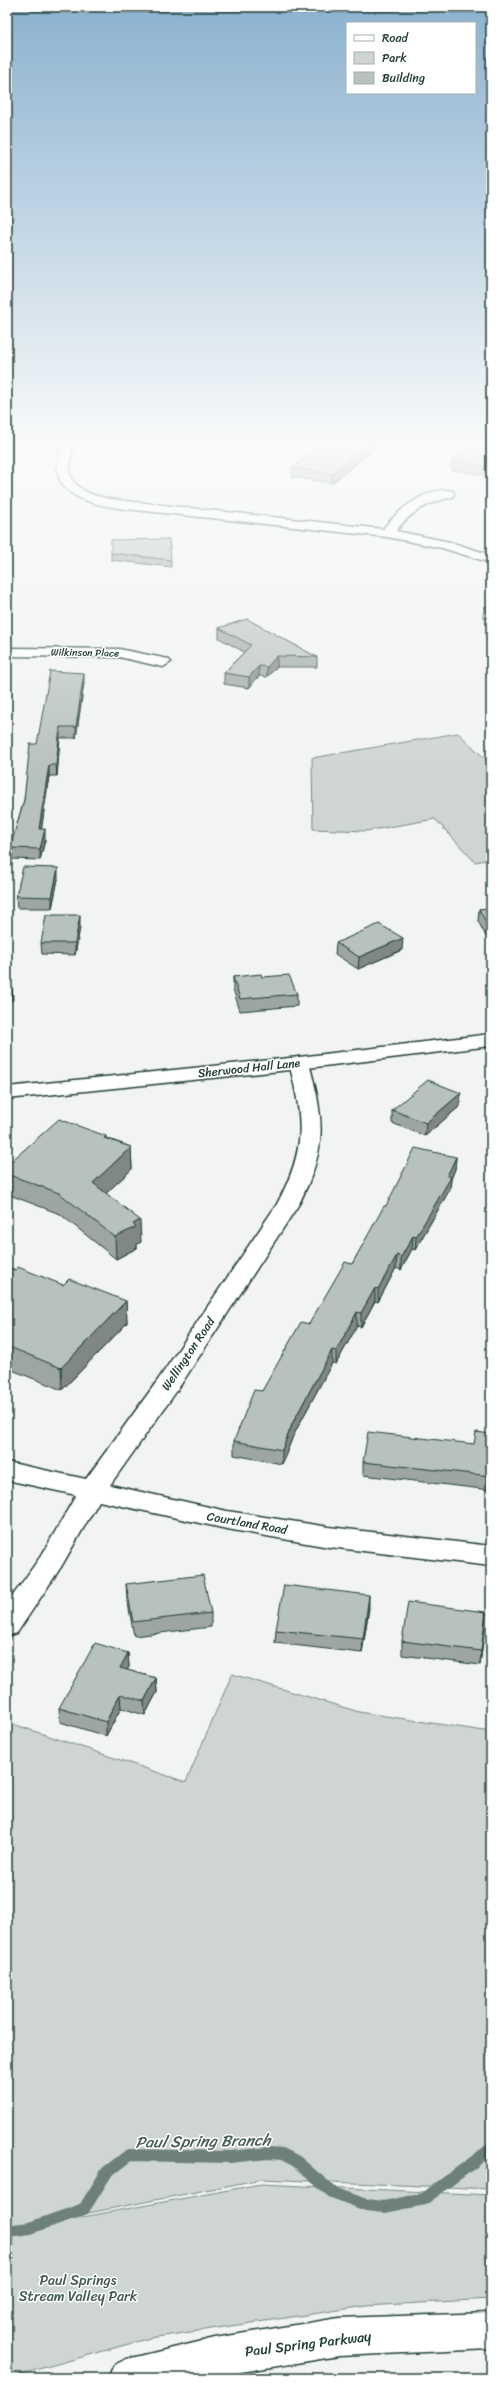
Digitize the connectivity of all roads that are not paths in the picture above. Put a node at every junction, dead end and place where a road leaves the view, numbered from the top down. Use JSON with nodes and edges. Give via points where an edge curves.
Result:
{"nodes":[{"id":1,"x":469,"y":552,"type":"edge"},
{"id":2,"x":491,"y":559,"type":"edge"},
{"id":3,"x":7,"y":652,"type":"edge"},
{"id":4,"x":163,"y":662,"type":"dead end"},
{"id":5,"x":491,"y":1040,"type":"edge"},
{"id":6,"x":299,"y":1063,"type":"junction"},
{"id":7,"x":7,"y":1093,"type":"edge"},
{"id":8,"x":7,"y":1471,"type":"edge"},
{"id":9,"x":92,"y":1490,"type":"junction"},
{"id":10,"x":491,"y":1556,"type":"edge"},
{"id":11,"x":7,"y":1626,"type":"edge"},
{"id":12,"x":491,"y":2331,"type":"edge"},
{"id":13,"x":127,"y":2378,"type":"edge"}],
"edges":[{"from":1,"to":2,"type":"street"},
{"from":3,"to":4,"type":"street","name":"Wilkinson Place","via":[[120,653]]},
{"from":5,"to":6,"type":"street","name":"Sherwood Hall Lane"},
{"from":6,"to":7,"type":"street","name":"Sherwood Hall Lane"},
{"from":6,"to":9,"type":"street","name":"Wellington Road","via":[[311,1107],[312,1129],[309,1156],[299,1184],[167,1386]]},
{"from":8,"to":9,"type":"street","name":"Courtland Road"},
{"from":9,"to":10,"type":"street","name":"Courtland Road","via":[[227,1520],[329,1537]]},
{"from":9,"to":11,"type":"street","name":"Wellington Road","via":[[52,1560]]},
{"from":12,"to":13,"type":"street","name":"Paul Spring Parkway","via":[[339,2337],[215,2357]]}]}
